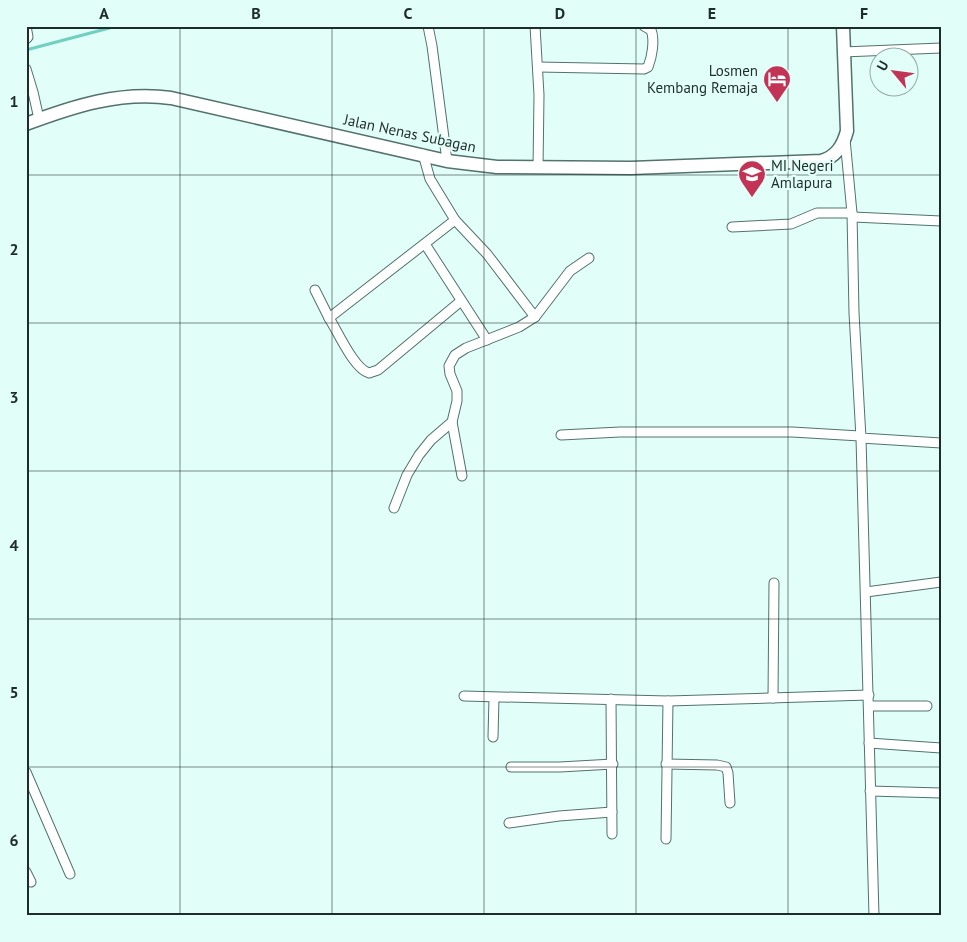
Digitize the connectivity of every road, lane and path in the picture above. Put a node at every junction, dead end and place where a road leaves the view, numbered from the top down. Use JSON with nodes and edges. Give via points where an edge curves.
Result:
{"nodes":[{"id":1,"x":26,"y":26,"type":"edge"},
{"id":2,"x":428,"y":26,"type":"edge"},
{"id":3,"x":534,"y":26,"type":"edge"},
{"id":4,"x":644,"y":26,"type":"edge"},
{"id":5,"x":843,"y":26,"type":"edge"},
{"id":6,"x":26,"y":39,"type":"edge"},
{"id":7,"x":941,"y":48,"type":"edge"},
{"id":8,"x":844,"y":52,"type":"junction"},
{"id":9,"x":538,"y":68,"type":"junction"},
{"id":10,"x":26,"y":69,"type":"edge"},
{"id":11,"x":39,"y":119,"type":"junction"},
{"id":12,"x":26,"y":124,"type":"edge"},
{"id":13,"x":845,"y":139,"type":"junction"},
{"id":14,"x":423,"y":154,"type":"junction"},
{"id":15,"x":447,"y":161,"type":"junction"},
{"id":16,"x":538,"y":168,"type":"junction"},
{"id":17,"x":852,"y":215,"type":"junction"},
{"id":18,"x":455,"y":220,"type":"junction"},
{"id":19,"x":941,"y":221,"type":"edge"},
{"id":20,"x":732,"y":227,"type":"dead end"},
{"id":21,"x":425,"y":244,"type":"junction"},
{"id":22,"x":589,"y":258,"type":"dead end"},
{"id":23,"x":315,"y":290,"type":"dead end"},
{"id":24,"x":462,"y":301,"type":"junction"},
{"id":25,"x":535,"y":317,"type":"junction"},
{"id":26,"x":329,"y":318,"type":"junction"},
{"id":27,"x":487,"y":340,"type":"junction"},
{"id":28,"x":452,"y":422,"type":"junction"},
{"id":29,"x":561,"y":435,"type":"dead end"},
{"id":30,"x":861,"y":437,"type":"junction"},
{"id":31,"x":941,"y":443,"type":"edge"},
{"id":32,"x":462,"y":476,"type":"dead end"},
{"id":33,"x":394,"y":508,"type":"dead end"},
{"id":34,"x":941,"y":582,"type":"edge"},
{"id":35,"x":774,"y":583,"type":"dead end"},
{"id":36,"x":866,"y":592,"type":"junction"},
{"id":37,"x":869,"y":695,"type":"junction"},
{"id":38,"x":464,"y":696,"type":"dead end"},
{"id":39,"x":494,"y":698,"type":"junction"},
{"id":40,"x":773,"y":698,"type":"junction"},
{"id":41,"x":611,"y":699,"type":"junction"},
{"id":42,"x":668,"y":701,"type":"junction"},
{"id":43,"x":869,"y":706,"type":"junction"},
{"id":44,"x":927,"y":706,"type":"dead end"},
{"id":45,"x":493,"y":737,"type":"dead end"},
{"id":46,"x":869,"y":743,"type":"junction"},
{"id":47,"x":941,"y":748,"type":"edge"},
{"id":48,"x":613,"y":764,"type":"junction"},
{"id":49,"x":666,"y":764,"type":"junction"},
{"id":50,"x":511,"y":767,"type":"dead end"},
{"id":51,"x":26,"y":772,"type":"edge"},
{"id":52,"x":870,"y":791,"type":"junction"},
{"id":53,"x":941,"y":793,"type":"edge"},
{"id":54,"x":730,"y":803,"type":"dead end"},
{"id":55,"x":612,"y":812,"type":"junction"},
{"id":56,"x":509,"y":823,"type":"dead end"},
{"id":57,"x":612,"y":834,"type":"dead end"},
{"id":58,"x":666,"y":839,"type":"dead end"},
{"id":59,"x":26,"y":872,"type":"edge"},
{"id":60,"x":70,"y":874,"type":"dead end"},
{"id":61,"x":31,"y":882,"type":"dead end"},
{"id":62,"x":874,"y":916,"type":"edge"}],
"edges":[{"from":1,"to":6,"type":"street"},
{"from":2,"to":15,"type":"street"},
{"from":3,"to":9,"type":"street"},
{"from":4,"to":9,"type":"street","via":[[651,30],[652,43],[651,61],[644,69]]},
{"from":5,"to":8,"type":"main road"},
{"from":7,"to":8,"type":"street"},
{"from":8,"to":13,"type":"main road"},
{"from":9,"to":16,"type":"street"},
{"from":10,"to":11,"type":"street"},
{"from":11,"to":12,"type":"main road","name":"Jalan Nenas Subagan"},
{"from":11,"to":14,"type":"main road","name":"Jalan Nenas Subagan","via":[[121,96],[155,96]]},
{"from":13,"to":16,"type":"main road","name":"Jalan Nenas Subagan","via":[[836,154],[826,160],[812,162]]},
{"from":13,"to":17,"type":"street"},
{"from":14,"to":15,"type":"main road","name":"Jalan Nenas Subagan"},
{"from":14,"to":18,"type":"street","via":[[430,179]]},
{"from":15,"to":16,"type":"main road","name":"Jalan Nenas Subagan"},
{"from":17,"to":19,"type":"street"},
{"from":17,"to":20,"type":"street","via":[[817,213],[791,224]]},
{"from":17,"to":30,"type":"street"},
{"from":18,"to":21,"type":"street"},
{"from":18,"to":25,"type":"street","via":[[488,254]]},
{"from":21,"to":24,"type":"street"},
{"from":21,"to":26,"type":"street"},
{"from":22,"to":25,"type":"street","via":[[570,271]]},
{"from":23,"to":26,"type":"street"},
{"from":24,"to":26,"type":"street","via":[[378,370],[369,373],[361,369],[352,357]]},
{"from":24,"to":27,"type":"street"},
{"from":25,"to":27,"type":"street"},
{"from":27,"to":28,"type":"street","via":[[459,351],[451,361],[449,370],[457,391]]},
{"from":28,"to":32,"type":"street"},
{"from":28,"to":33,"type":"street","via":[[419,455]]},
{"from":29,"to":30,"type":"street","via":[[792,432]]},
{"from":30,"to":31,"type":"street"},
{"from":30,"to":36,"type":"street"},
{"from":34,"to":36,"type":"street"},
{"from":35,"to":40,"type":"street"},
{"from":36,"to":37,"type":"street"},
{"from":37,"to":40,"type":"street"},
{"from":37,"to":43,"type":"street"},
{"from":38,"to":39,"type":"street"},
{"from":39,"to":41,"type":"street"},
{"from":39,"to":45,"type":"street"},
{"from":40,"to":42,"type":"street"},
{"from":41,"to":42,"type":"street"},
{"from":41,"to":48,"type":"street"},
{"from":42,"to":49,"type":"street"},
{"from":43,"to":44,"type":"street"},
{"from":43,"to":46,"type":"street"},
{"from":46,"to":47,"type":"street"},
{"from":46,"to":52,"type":"street"},
{"from":48,"to":50,"type":"street"},
{"from":48,"to":55,"type":"street"},
{"from":49,"to":54,"type":"street","via":[[726,767]]},
{"from":49,"to":58,"type":"street"},
{"from":51,"to":60,"type":"street"},
{"from":52,"to":53,"type":"street"},
{"from":52,"to":62,"type":"street"},
{"from":55,"to":56,"type":"street"},
{"from":55,"to":57,"type":"street"},
{"from":59,"to":61,"type":"street"}]}
